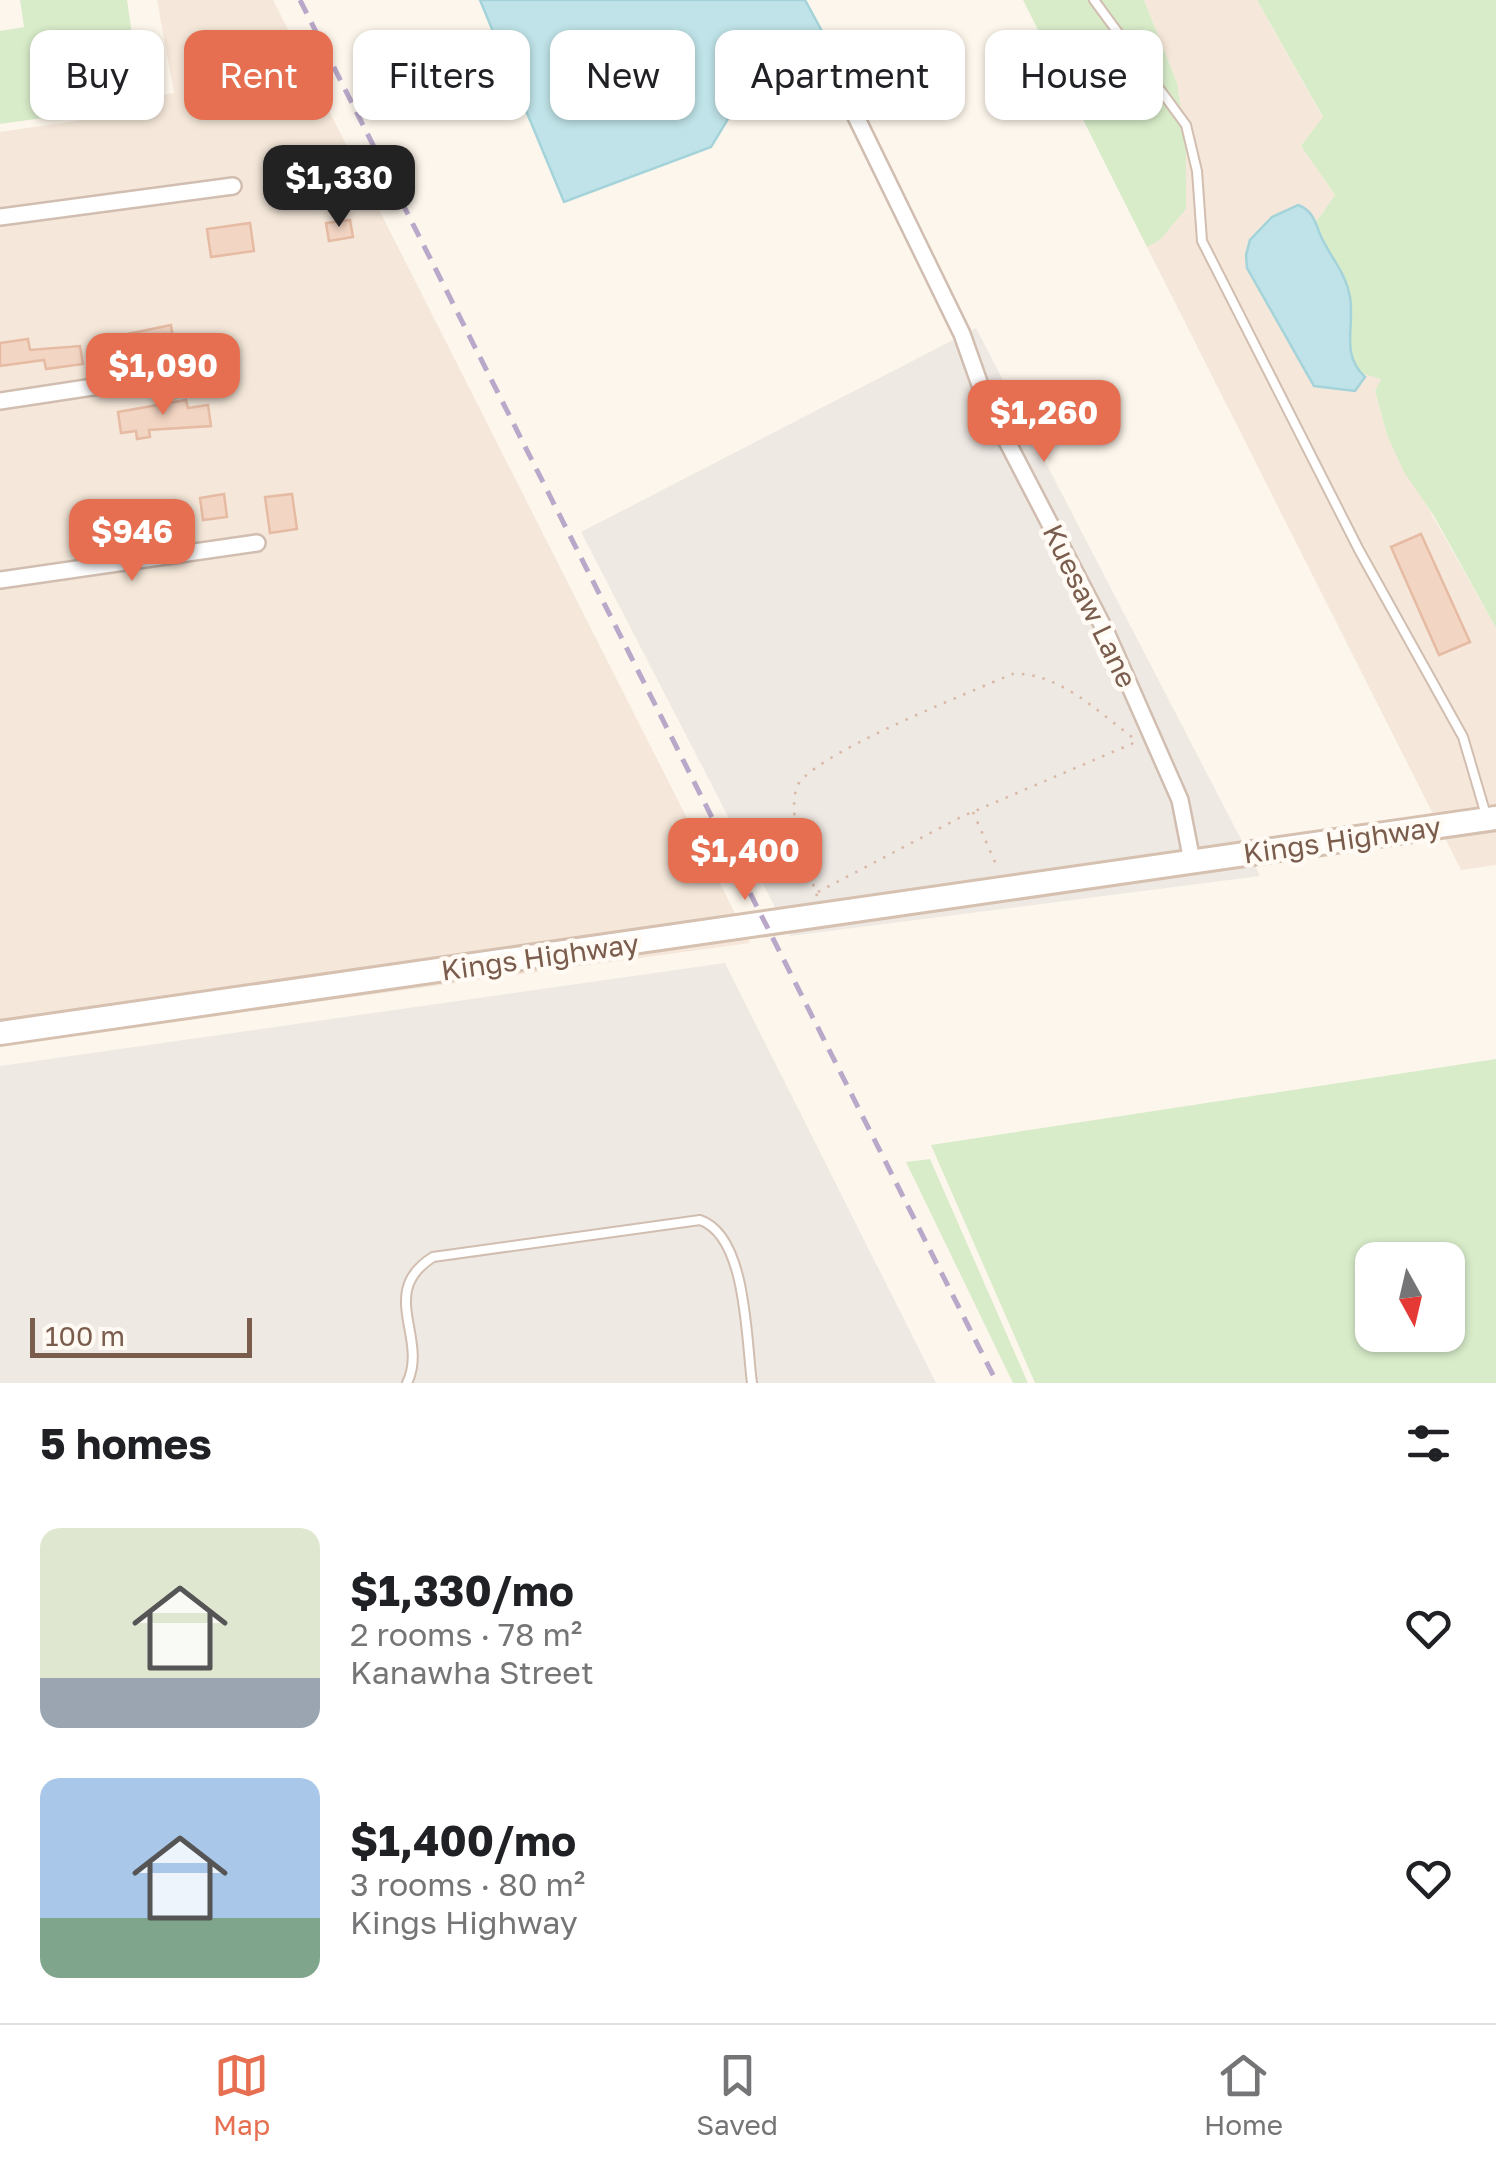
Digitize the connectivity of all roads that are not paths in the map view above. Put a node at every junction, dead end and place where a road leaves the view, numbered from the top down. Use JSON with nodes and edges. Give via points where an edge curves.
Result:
{"nodes":[{"id":1,"x":1094,"y":0,"type":"edge"},
{"id":2,"x":858,"y":120,"type":"edge"},
{"id":3,"x":233,"y":186,"type":"dead end"},
{"id":4,"x":0,"y":217,"type":"edge"},
{"id":5,"x":185,"y":373,"type":"dead end"},
{"id":6,"x":0,"y":400,"type":"edge"},
{"id":7,"x":257,"y":543,"type":"dead end"},
{"id":8,"x":0,"y":580,"type":"edge"},
{"id":9,"x":1491,"y":818,"type":"edge"},
{"id":10,"x":1192,"y":861,"type":"junction"},
{"id":11,"x":0,"y":1034,"type":"edge"},
{"id":12,"x":407,"y":1383,"type":"edge"},
{"id":13,"x":752,"y":1383,"type":"edge"}],
"edges":[{"from":1,"to":9,"type":"lane","via":[[1186,125],[1202,241],[1359,550],[1464,737]]},
{"from":2,"to":10,"type":"street","name":"Kuesaw Lane","via":[[962,334],[984,400],[1106,632],[1180,800]]},
{"from":3,"to":4,"type":"street"},
{"from":5,"to":6,"type":"street"},
{"from":7,"to":8,"type":"street"},
{"from":9,"to":10,"type":"street","name":"Kings Highway"},
{"from":10,"to":11,"type":"street","name":"Kings Highway"},
{"from":12,"to":13,"type":"lane","via":[[413,1363],[406,1292],[414,1272],[432,1257],[700,1220],[721,1232],[735,1261]]}]}
